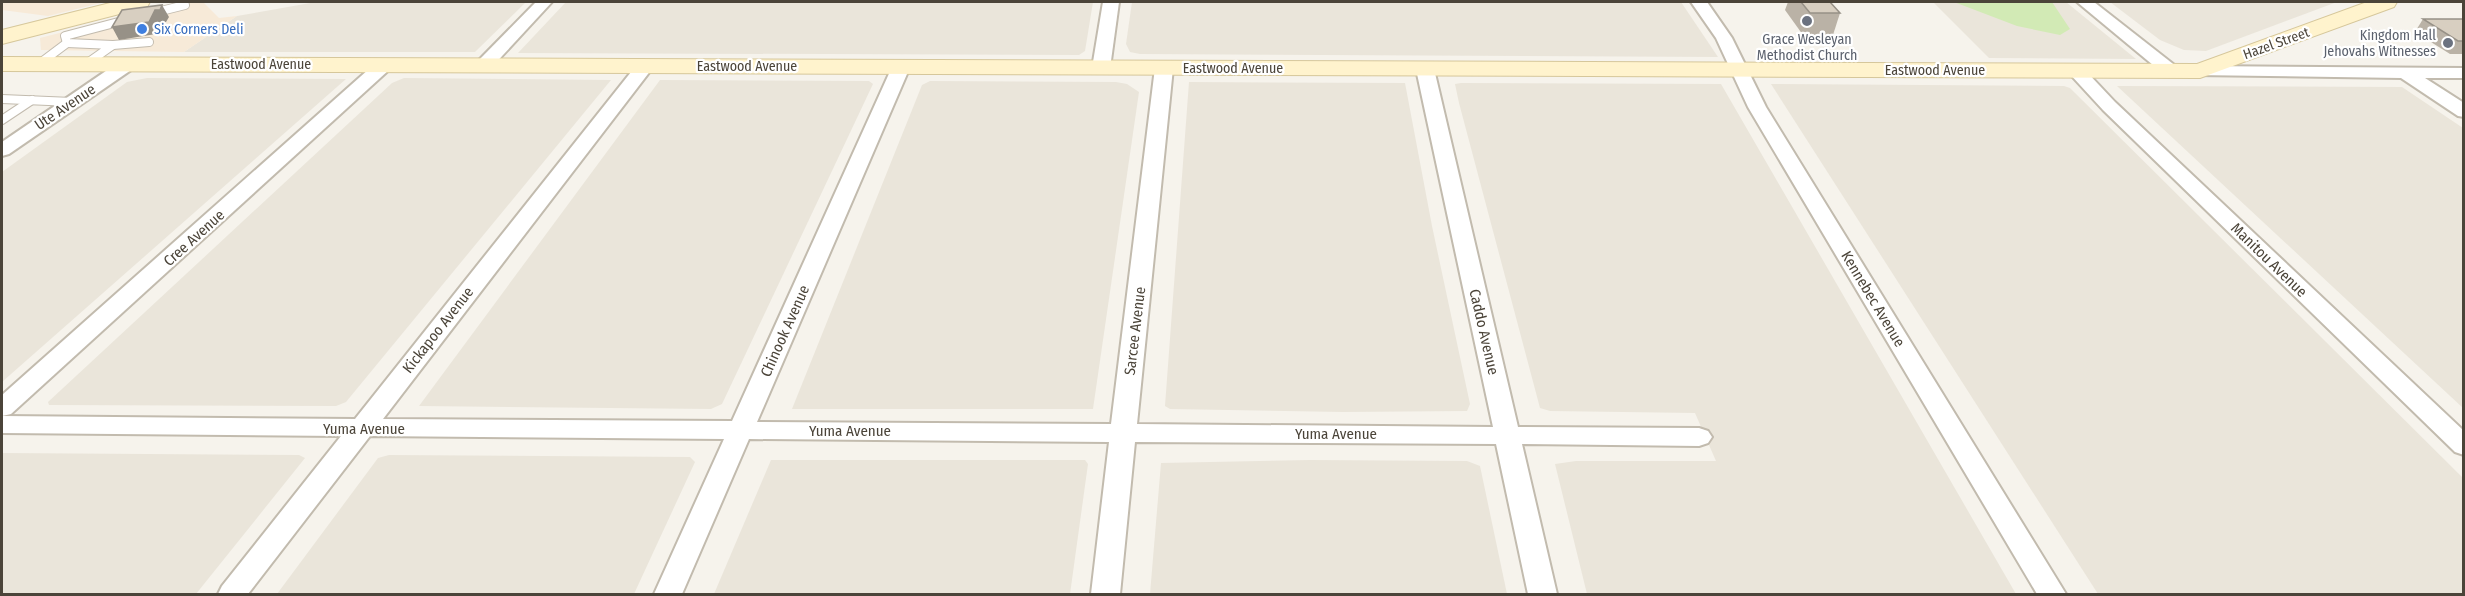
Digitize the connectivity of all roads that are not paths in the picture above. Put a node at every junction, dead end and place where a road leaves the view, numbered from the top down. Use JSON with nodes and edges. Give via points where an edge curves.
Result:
{"nodes":[{"id":1,"x":544,"y":2,"type":"edge"},
{"id":2,"x":1111,"y":2,"type":"edge"},
{"id":3,"x":1699,"y":2,"type":"edge"},
{"id":4,"x":2085,"y":2,"type":"edge"},
{"id":5,"x":2386,"y":2,"type":"edge"},
{"id":6,"x":185,"y":7,"type":"edge"},
{"id":7,"x":138,"y":12,"type":"edge"},
{"id":8,"x":61,"y":34,"type":"junction"},
{"id":9,"x":2,"y":37,"type":"edge"},
{"id":10,"x":148,"y":42,"type":"dead end"},
{"id":11,"x":121,"y":54,"type":"junction"},
{"id":12,"x":2,"y":64,"type":"edge"},
{"id":13,"x":39,"y":64,"type":"junction"},
{"id":14,"x":484,"y":64,"type":"junction"},
{"id":15,"x":384,"y":65,"type":"junction"},
{"id":16,"x":645,"y":66,"type":"junction"},
{"id":17,"x":901,"y":67,"type":"junction"},
{"id":18,"x":1101,"y":68,"type":"junction"},
{"id":19,"x":1164,"y":68,"type":"junction"},
{"id":20,"x":1425,"y":69,"type":"junction"},
{"id":21,"x":1739,"y":70,"type":"junction"},
{"id":22,"x":2171,"y":71,"type":"junction"},
{"id":23,"x":2200,"y":71,"type":"junction"},
{"id":24,"x":2077,"y":72,"type":"junction"},
{"id":25,"x":2406,"y":73,"type":"junction"},
{"id":26,"x":2463,"y":73,"type":"edge"},
{"id":27,"x":2,"y":99,"type":"edge"},
{"id":28,"x":32,"y":100,"type":"junction"},
{"id":29,"x":72,"y":102,"type":"junction"},
{"id":30,"x":2463,"y":112,"type":"edge"},
{"id":31,"x":2,"y":120,"type":"edge"},
{"id":32,"x":2,"y":150,"type":"edge"},
{"id":33,"x":2,"y":408,"type":"edge"},
{"id":34,"x":2,"y":425,"type":"edge"},
{"id":35,"x":362,"y":429,"type":"junction"},
{"id":36,"x":742,"y":430,"type":"junction"},
{"id":37,"x":1122,"y":433,"type":"junction"},
{"id":38,"x":1507,"y":435,"type":"junction"},
{"id":39,"x":1699,"y":437,"type":"dead end"},
{"id":40,"x":2463,"y":446,"type":"edge"},
{"id":41,"x":232,"y":594,"type":"edge"},
{"id":42,"x":668,"y":594,"type":"edge"},
{"id":43,"x":1105,"y":594,"type":"edge"},
{"id":44,"x":1543,"y":594,"type":"edge"},
{"id":45,"x":2052,"y":594,"type":"edge"}],
"edges":[{"from":1,"to":14,"type":"street"},
{"from":2,"to":18,"type":"street"},
{"from":3,"to":21,"type":"street","name":"Kennebec Avenue","via":[[1724,38]]},
{"from":4,"to":22,"type":"street"},
{"from":5,"to":23,"type":"street","name":"Hazel Street"},
{"from":6,"to":7,"type":"lane"},
{"from":7,"to":8,"type":"street","via":[[116,15]]},
{"from":8,"to":9,"type":"street"},
{"from":8,"to":11,"type":"lane"},
{"from":8,"to":13,"type":"lane"},
{"from":10,"to":11,"type":"lane"},
{"from":11,"to":13,"type":"street","name":"Eastwood Avenue","via":[[86,64]]},
{"from":11,"to":15,"type":"street","name":"Eastwood Avenue"},
{"from":11,"to":29,"type":"street","name":"Ute Avenue"},
{"from":12,"to":13,"type":"street","name":"Eastwood Avenue"},
{"from":14,"to":15,"type":"street","name":"Eastwood Avenue"},
{"from":14,"to":16,"type":"street","name":"Eastwood Avenue"},
{"from":15,"to":33,"type":"street","name":"Cree Avenue"},
{"from":16,"to":17,"type":"street","name":"Eastwood Avenue"},
{"from":16,"to":35,"type":"street","name":"Kickapoo Avenue"},
{"from":17,"to":18,"type":"street","name":"Eastwood Avenue"},
{"from":17,"to":36,"type":"street","name":"Chinook Avenue"},
{"from":18,"to":19,"type":"street","name":"Eastwood Avenue"},
{"from":19,"to":20,"type":"street","name":"Eastwood Avenue"},
{"from":19,"to":37,"type":"street","name":"Sarcee Avenue"},
{"from":20,"to":21,"type":"street","name":"Eastwood Avenue"},
{"from":20,"to":38,"type":"street","name":"Caddo Avenue"},
{"from":21,"to":24,"type":"street","name":"Eastwood Avenue"},
{"from":21,"to":45,"type":"street","name":"Kennebec Avenue","via":[[1757,107]]},
{"from":22,"to":23,"type":"street","name":"Eastwood Avenue"},
{"from":22,"to":24,"type":"street","name":"Eastwood Avenue"},
{"from":23,"to":25,"type":"street","name":"Eastwood Avenue"},
{"from":24,"to":40,"type":"street","name":"Manitou Avenue"},
{"from":25,"to":26,"type":"street","name":"Eastwood Avenue"},
{"from":25,"to":30,"type":"street"},
{"from":27,"to":28,"type":"lane"},
{"from":28,"to":29,"type":"lane"},
{"from":28,"to":31,"type":"lane"},
{"from":29,"to":32,"type":"street","name":"Ute Avenue"},
{"from":34,"to":35,"type":"street","name":"Yuma Avenue"},
{"from":35,"to":36,"type":"street","name":"Yuma Avenue"},
{"from":35,"to":41,"type":"street","name":"Kickapoo Avenue"},
{"from":36,"to":37,"type":"street","name":"Yuma Avenue"},
{"from":36,"to":42,"type":"street","name":"Chinook Avenue"},
{"from":37,"to":38,"type":"street","name":"Yuma Avenue"},
{"from":37,"to":43,"type":"street","name":"Sarcee Avenue"},
{"from":38,"to":39,"type":"street","name":"Yuma Avenue"},
{"from":38,"to":44,"type":"street","name":"Caddo Avenue"}]}
